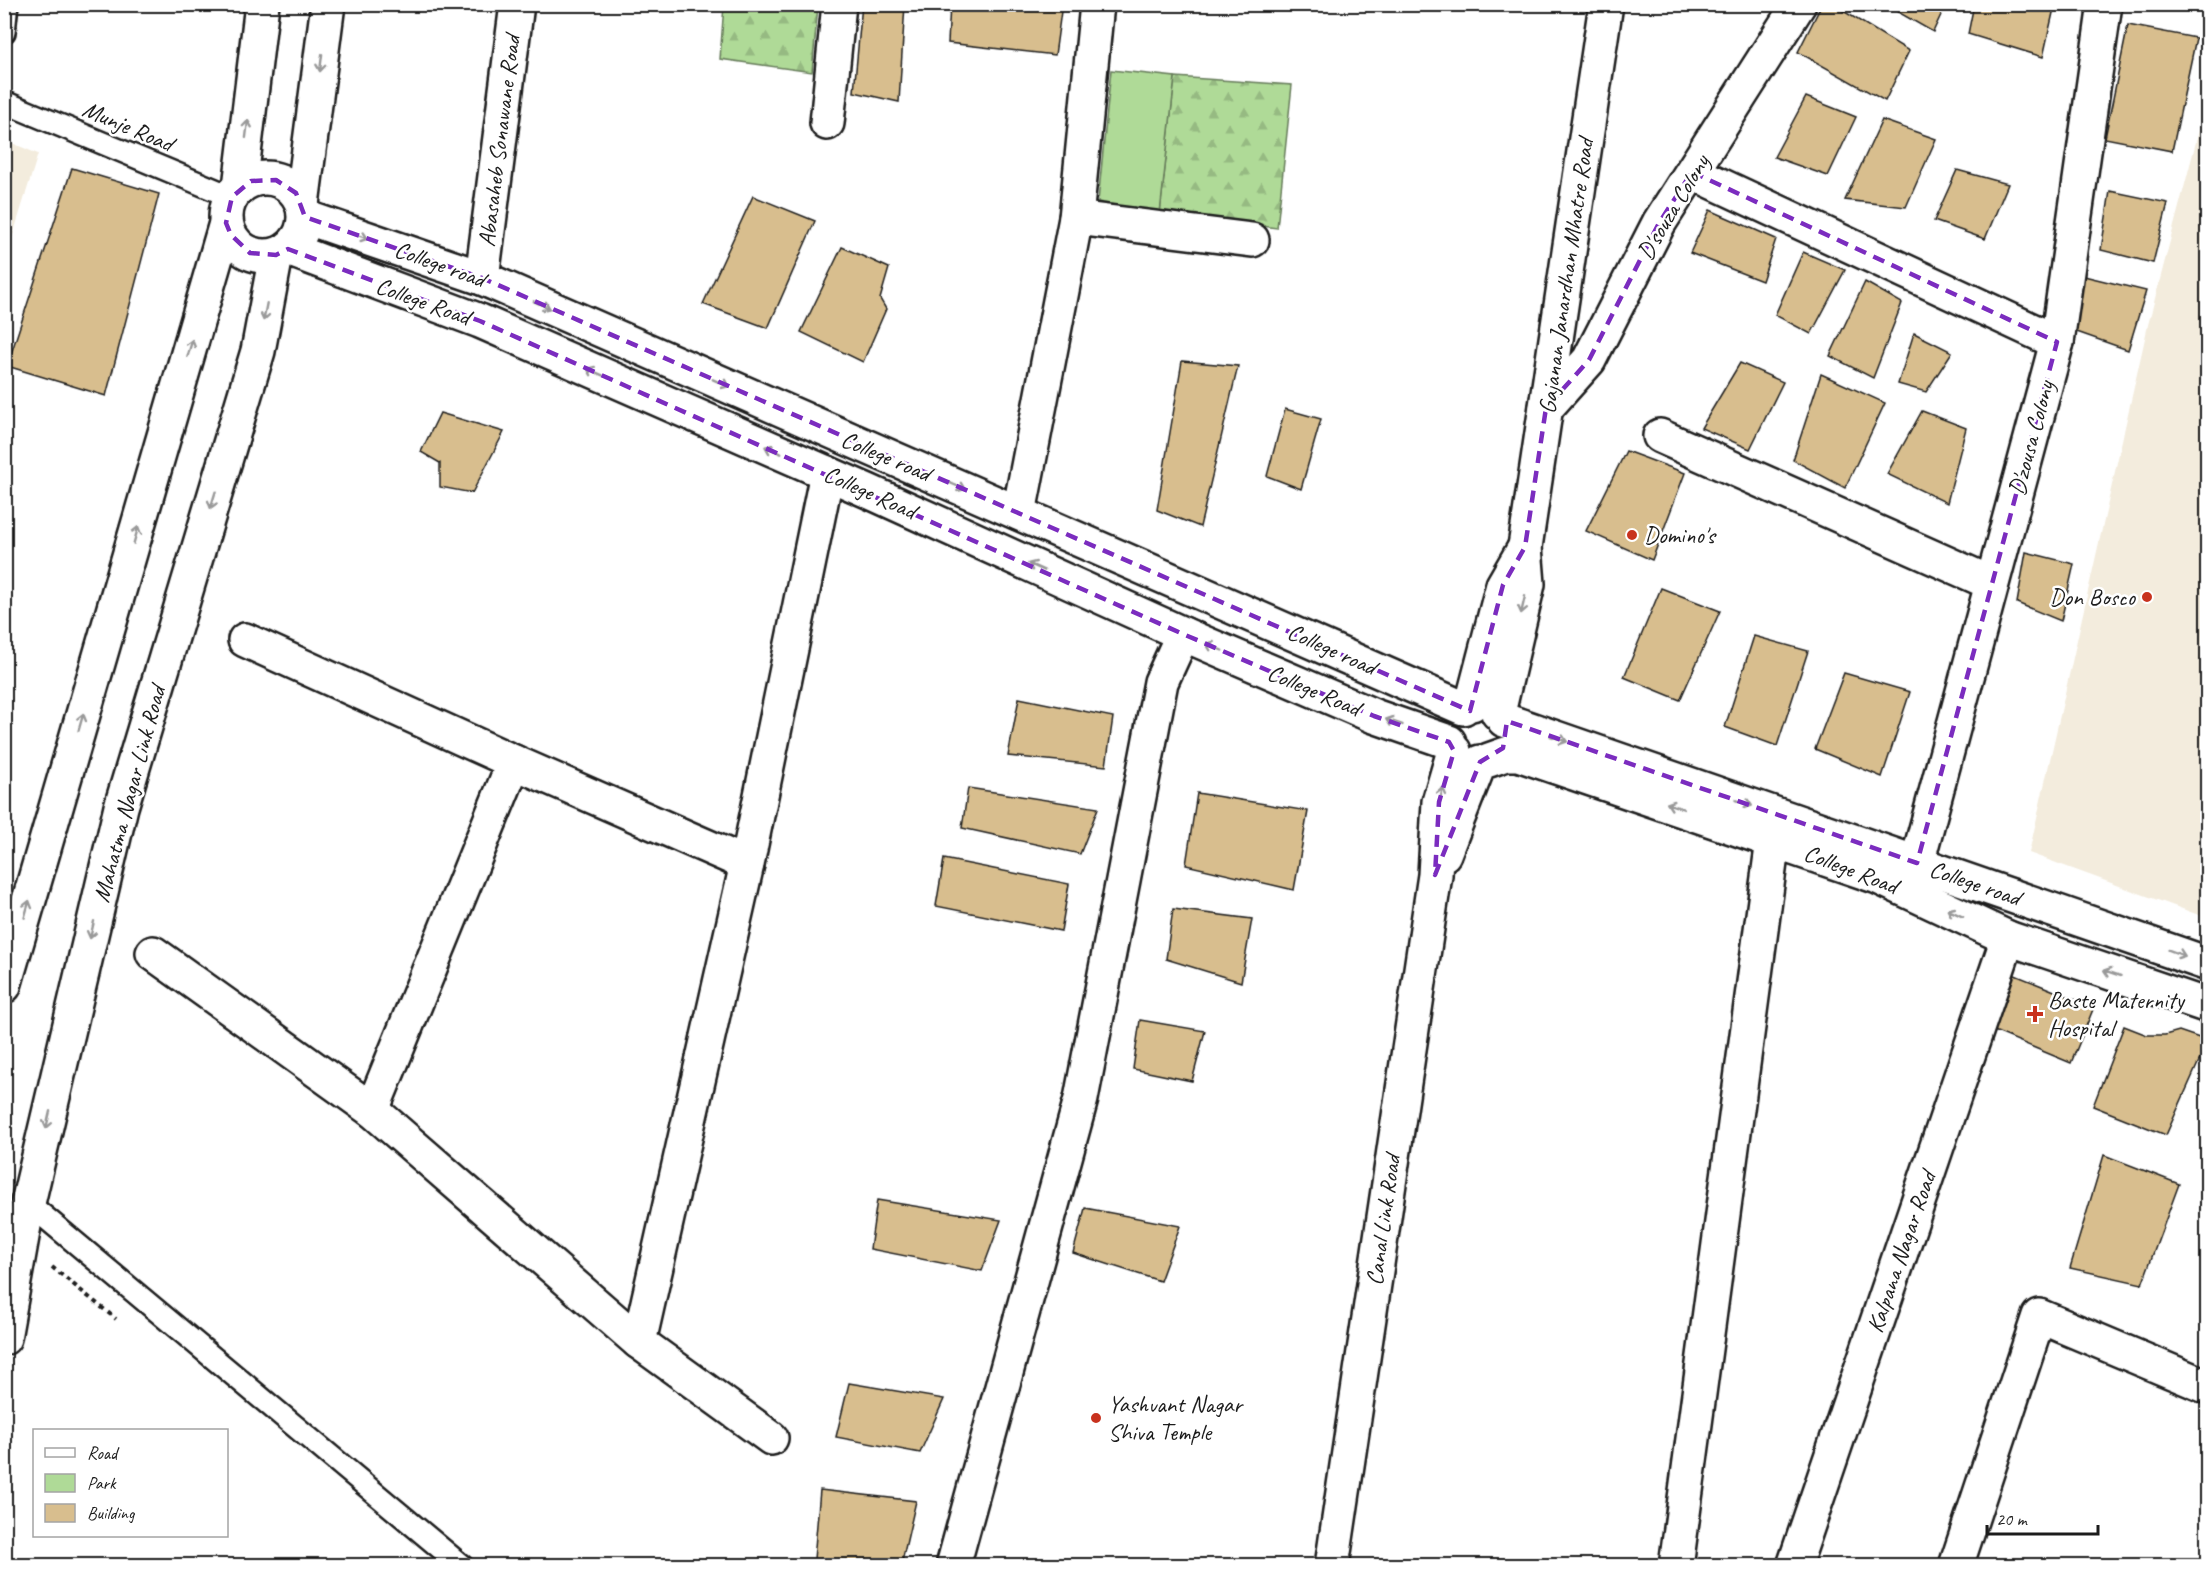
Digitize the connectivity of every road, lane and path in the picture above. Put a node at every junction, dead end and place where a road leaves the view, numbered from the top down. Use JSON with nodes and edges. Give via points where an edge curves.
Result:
{"nodes":[{"id":1,"x":7,"y":4,"type":"edge"},
{"id":2,"x":262,"y":4,"type":"edge"},
{"id":3,"x":328,"y":4,"type":"edge"},
{"id":4,"x":517,"y":4,"type":"edge"},
{"id":5,"x":839,"y":4,"type":"edge"},
{"id":6,"x":1097,"y":4,"type":"edge"},
{"id":7,"x":1606,"y":4,"type":"edge"},
{"id":8,"x":1799,"y":4,"type":"edge"},
{"id":9,"x":2105,"y":4,"type":"edge"},
{"id":10,"x":4,"y":32,"type":"edge"},
{"id":11,"x":4,"y":102,"type":"edge"},
{"id":12,"x":827,"y":123,"type":"dead end"},
{"id":13,"x":1692,"y":172,"type":"junction"},
{"id":14,"x":233,"y":202,"type":"junction"},
{"id":15,"x":303,"y":210,"type":"junction"},
{"id":16,"x":1076,"y":218,"type":"junction"},
{"id":17,"x":1252,"y":240,"type":"dead end"},
{"id":18,"x":282,"y":252,"type":"junction"},
{"id":19,"x":482,"y":278,"type":"junction"},
{"id":20,"x":2057,"y":342,"type":"junction"},
{"id":21,"x":1546,"y":408,"type":"junction"},
{"id":22,"x":1660,"y":436,"type":"dead end"},
{"id":23,"x":827,"y":473,"type":"junction"},
{"id":24,"x":1019,"y":513,"type":"junction"},
{"id":25,"x":1991,"y":583,"type":"junction"},
{"id":26,"x":1183,"y":634,"type":"junction"},
{"id":27,"x":244,"y":640,"type":"dead end"},
{"id":28,"x":1484,"y":711,"type":"junction"},
{"id":29,"x":1468,"y":754,"type":"junction"},
{"id":30,"x":514,"y":762,"type":"junction"},
{"id":31,"x":1773,"y":840,"type":"junction"},
{"id":32,"x":1917,"y":863,"type":"junction"},
{"id":33,"x":747,"y":864,"type":"junction"},
{"id":34,"x":2008,"y":938,"type":"junction"},
{"id":35,"x":153,"y":953,"type":"dead end"},
{"id":36,"x":2208,"y":964,"type":"edge"},
{"id":37,"x":4,"y":986,"type":"edge"},
{"id":38,"x":2208,"y":1006,"type":"edge"},
{"id":39,"x":372,"y":1110,"type":"junction"},
{"id":40,"x":16,"y":1197,"type":"edge"},
{"id":41,"x":4,"y":1338,"type":"edge"},
{"id":42,"x":639,"y":1342,"type":"junction"},
{"id":43,"x":2208,"y":1387,"type":"edge"},
{"id":44,"x":771,"y":1438,"type":"dead end"},
{"id":45,"x":462,"y":1566,"type":"edge"},
{"id":46,"x":953,"y":1566,"type":"edge"},
{"id":47,"x":1332,"y":1566,"type":"edge"},
{"id":48,"x":1676,"y":1566,"type":"edge"},
{"id":49,"x":1794,"y":1566,"type":"edge"},
{"id":50,"x":1956,"y":1566,"type":"edge"}],
"edges":[{"from":1,"to":10,"type":"lane"},
{"from":14,"to":2,"type":"street","one_way":true},
{"from":3,"to":15,"type":"street","one_way":true},
{"from":4,"to":19,"type":"street","name":"Abasaheb Sonawane Road"},
{"from":5,"to":12,"type":"street"},
{"from":6,"to":16,"type":"street"},
{"from":7,"to":21,"type":"street","name":"Gajanan Janardhan Mhatre Road"},
{"from":8,"to":13,"type":"street","name":"D'souza Colony"},
{"from":9,"to":20,"type":"street","name":"D'zousa Colony"},
{"from":11,"to":14,"type":"lane","name":"Munje Road"},
{"from":13,"to":20,"type":"street"},
{"from":13,"to":21,"type":"street","name":"D'souza Colony","via":[[1659,223],[1588,360]]},
{"from":14,"to":15,"type":"street","via":[[251,181],[276,180],[296,193]]},
{"from":14,"to":18,"type":"street","via":[[231,235],[250,253],[263,256]]},
{"from":37,"to":14,"type":"street","one_way":true},
{"from":15,"to":18,"type":"street","via":[[298,240]]},
{"from":15,"to":19,"type":"street","name":"College road","one_way":true},
{"from":16,"to":17,"type":"street"},
{"from":16,"to":24,"type":"street"},
{"from":23,"to":18,"type":"street","name":"College Road","one_way":true,"via":[[480,321]]},
{"from":18,"to":40,"type":"street","name":"Mahatma Nagar Link Road","one_way":true,"via":[[258,351],[121,807]]},
{"from":19,"to":24,"type":"street","name":"College road","one_way":true},
{"from":20,"to":25,"type":"street","name":"D'zousa Colony"},
{"from":21,"to":28,"type":"street","name":"Gajanan Janardhan Mhatre Road","via":[[1525,547],[1528,584]]},
{"from":22,"to":25,"type":"street"},
{"from":26,"to":23,"type":"street","name":"College Road","one_way":true},
{"from":23,"to":33,"type":"street"},
{"from":24,"to":28,"type":"street","name":"College road"},
{"from":25,"to":32,"type":"street","name":"D'zousa Colony"},
{"from":29,"to":26,"type":"street","name":"College Road","one_way":true},
{"from":26,"to":46,"type":"street","via":[[1161,682],[1081,1099]]},
{"from":27,"to":30,"type":"street"},
{"from":28,"to":29,"type":"street","name":"Canal Link Road","via":[[1450,722]]},
{"from":28,"to":29,"type":"street","via":[[1507,729],[1503,748]]},
{"from":28,"to":32,"type":"street","name":"College road","one_way":true},
{"from":31,"to":29,"type":"street","name":"College Road","one_way":true,"via":[[1518,754]]},
{"from":29,"to":47,"type":"street","name":"Canal Link Road","via":[[1439,802],[1435,875]]},
{"from":30,"to":33,"type":"street"},
{"from":30,"to":39,"type":"street"},
{"from":34,"to":31,"type":"street","name":"College Road","one_way":true,"via":[[1878,877]]},
{"from":31,"to":48,"type":"street"},
{"from":32,"to":36,"type":"street","name":"College road","one_way":true},
{"from":33,"to":42,"type":"street"},
{"from":38,"to":34,"type":"street","name":"College Road","one_way":true},
{"from":34,"to":49,"type":"street","name":"Kalpana Nagar Road"},
{"from":35,"to":39,"type":"street"},
{"from":39,"to":42,"type":"street"},
{"from":40,"to":41,"type":"street","name":"Mahatma Nagar Link Road"},
{"from":40,"to":45,"type":"lane"},
{"from":42,"to":44,"type":"street"},
{"from":43,"to":50,"type":"street","via":[[2039,1316]]}]}
